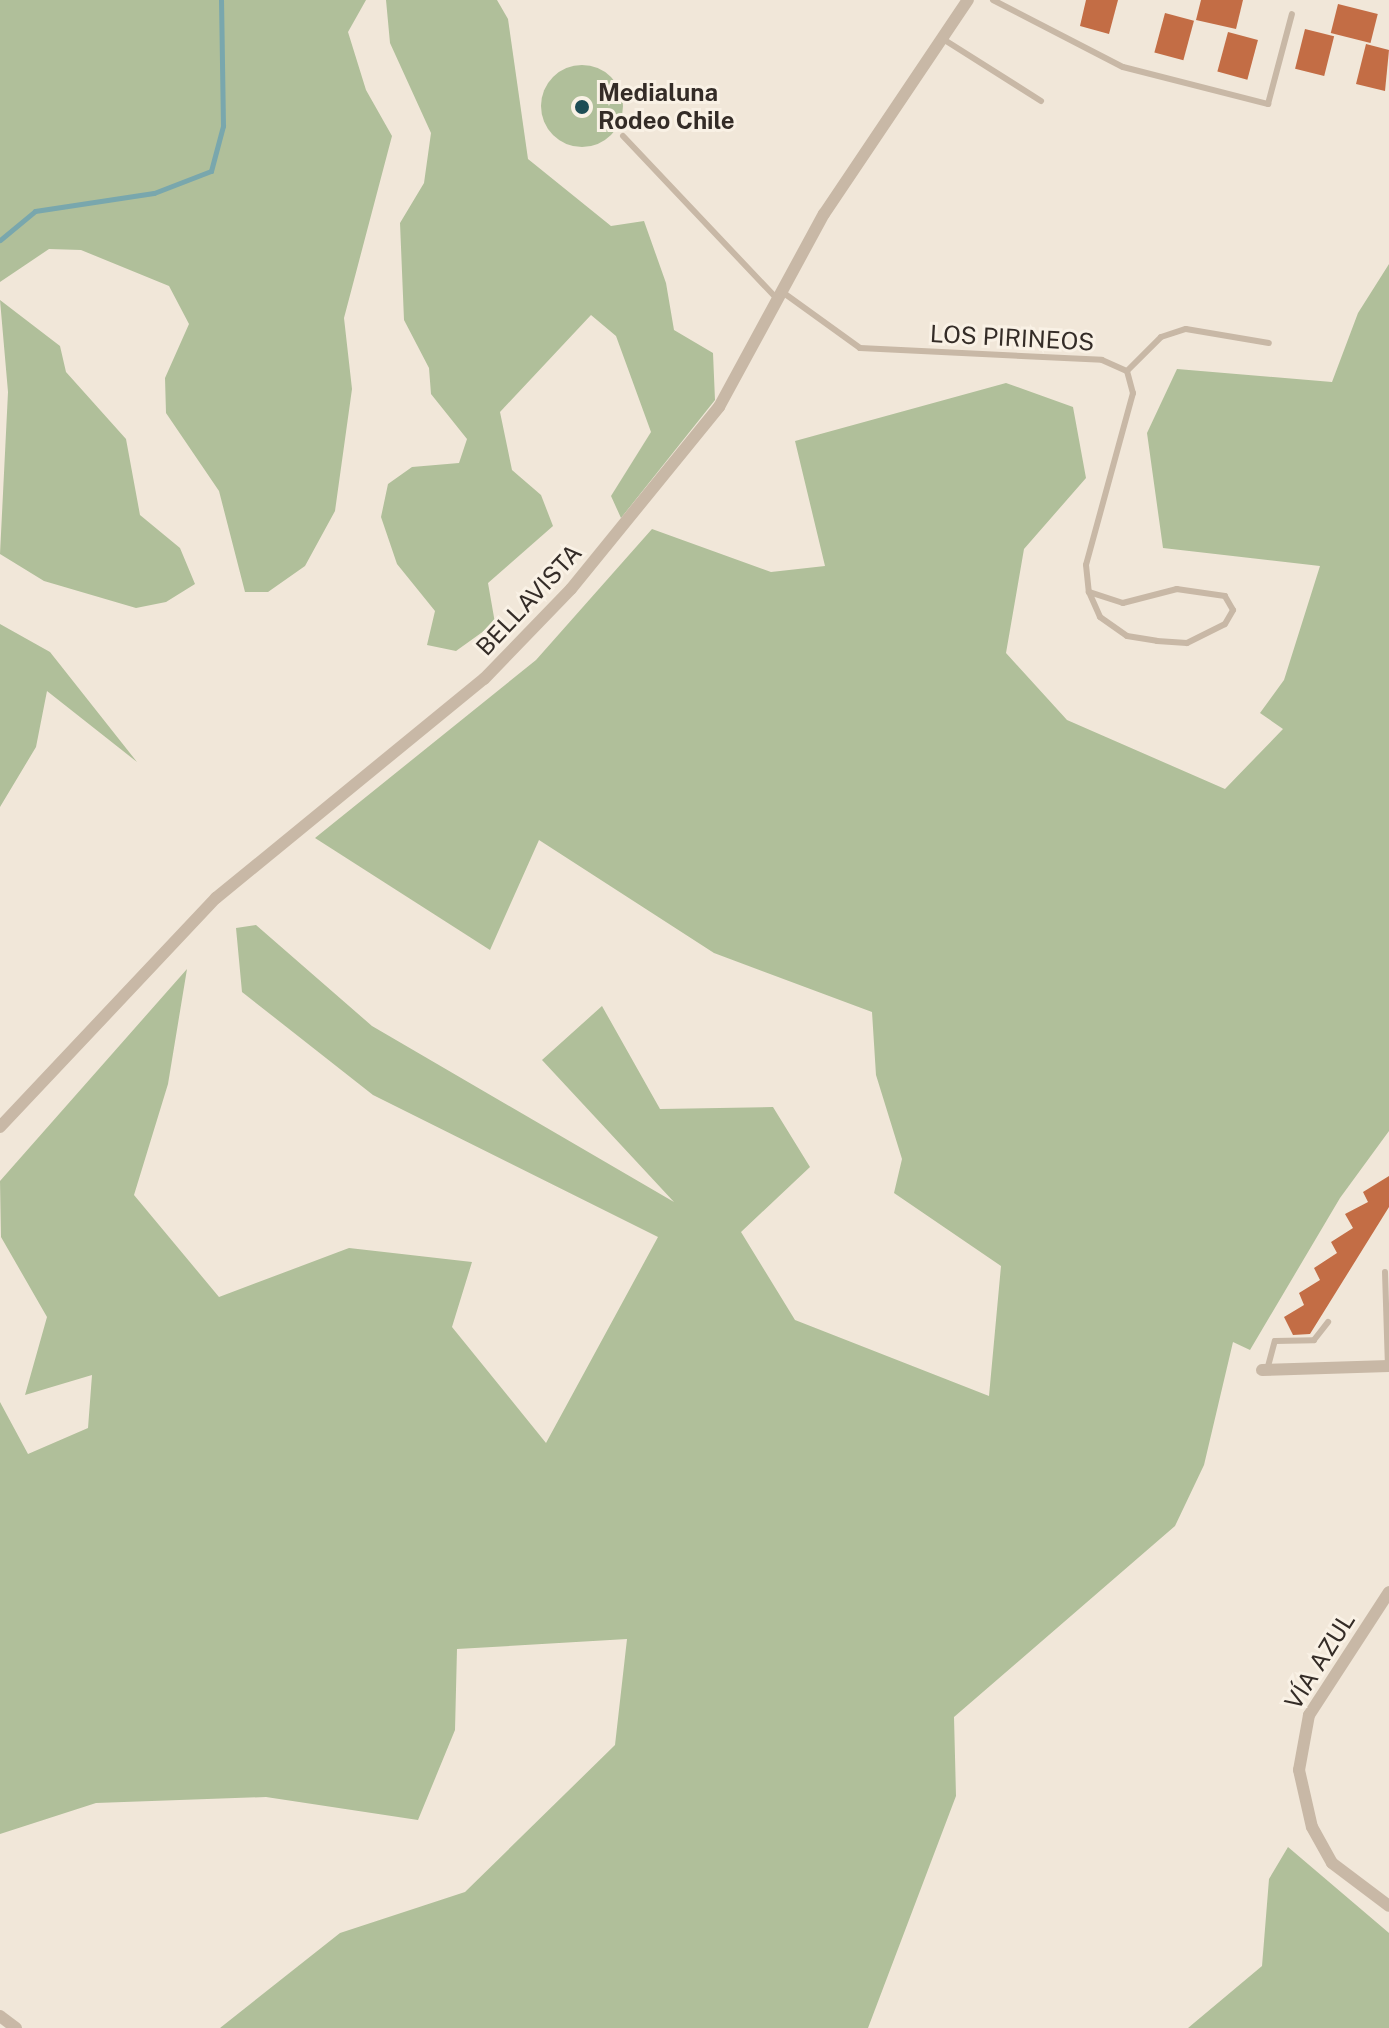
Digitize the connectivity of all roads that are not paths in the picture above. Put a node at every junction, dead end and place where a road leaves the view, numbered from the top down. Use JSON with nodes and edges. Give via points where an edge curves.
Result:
{"nodes":[{"id":1,"x":968,"y":0,"type":"edge"},
{"id":2,"x":993,"y":0,"type":"edge"},
{"id":3,"x":1292,"y":14,"type":"dead end"},
{"id":4,"x":943,"y":39,"type":"junction"},
{"id":5,"x":1041,"y":101,"type":"dead end"},
{"id":6,"x":623,"y":136,"type":"dead end"},
{"id":7,"x":778,"y":294,"type":"junction"},
{"id":8,"x":1269,"y":343,"type":"dead end"},
{"id":9,"x":1127,"y":371,"type":"junction"},
{"id":10,"x":1089,"y":592,"type":"junction"},
{"id":11,"x":0,"y":1127,"type":"edge"},
{"id":12,"x":1385,"y":1272,"type":"dead end"},
{"id":13,"x":1328,"y":1322,"type":"dead end"},
{"id":14,"x":1388,"y":1366,"type":"edge"},
{"id":15,"x":1265,"y":1370,"type":"joint"},
{"id":16,"x":1389,"y":1592,"type":"edge"},
{"id":17,"x":1389,"y":1906,"type":"edge"},
{"id":18,"x":0,"y":2016,"type":"edge"},
{"id":19,"x":16,"y":2028,"type":"edge"}],
"edges":[{"from":1,"to":4,"type":"street","name":"BELLAVISTA"},
{"from":2,"to":3,"type":"lane","via":[[1123,67],[1268,104]]},
{"from":4,"to":5,"type":"lane"},
{"from":4,"to":7,"type":"street","name":"BELLAVISTA"},
{"from":6,"to":7,"type":"lane","name":"LOS PIRINEOS"},
{"from":7,"to":9,"type":"lane","name":"LOS PIRINEOS","via":[[860,348],[1102,360]]},
{"from":7,"to":11,"type":"street","name":"BELLAVISTA","via":[[701,433],[542,623],[475,687],[216,898]]},
{"from":8,"to":9,"type":"lane","via":[[1186,329],[1161,337]]},
{"from":9,"to":10,"type":"lane","via":[[1133,393],[1086,565]]},
{"from":10,"to":10,"type":"lane","via":[[1123,603],[1177,589],[1225,596],[1233,610],[1225,624],[1187,643],[1157,641],[1109,623]]},
{"from":12,"to":14,"type":"lane"},
{"from":13,"to":15,"type":"lane","via":[[1314,1340],[1275,1341]]},
{"from":14,"to":15,"type":"street"},
{"from":16,"to":17,"type":"street","name":"VÍA AZUL","via":[[1305,1726],[1299,1752],[1304,1805],[1332,1863]]},
{"from":18,"to":19,"type":"street"}]}
